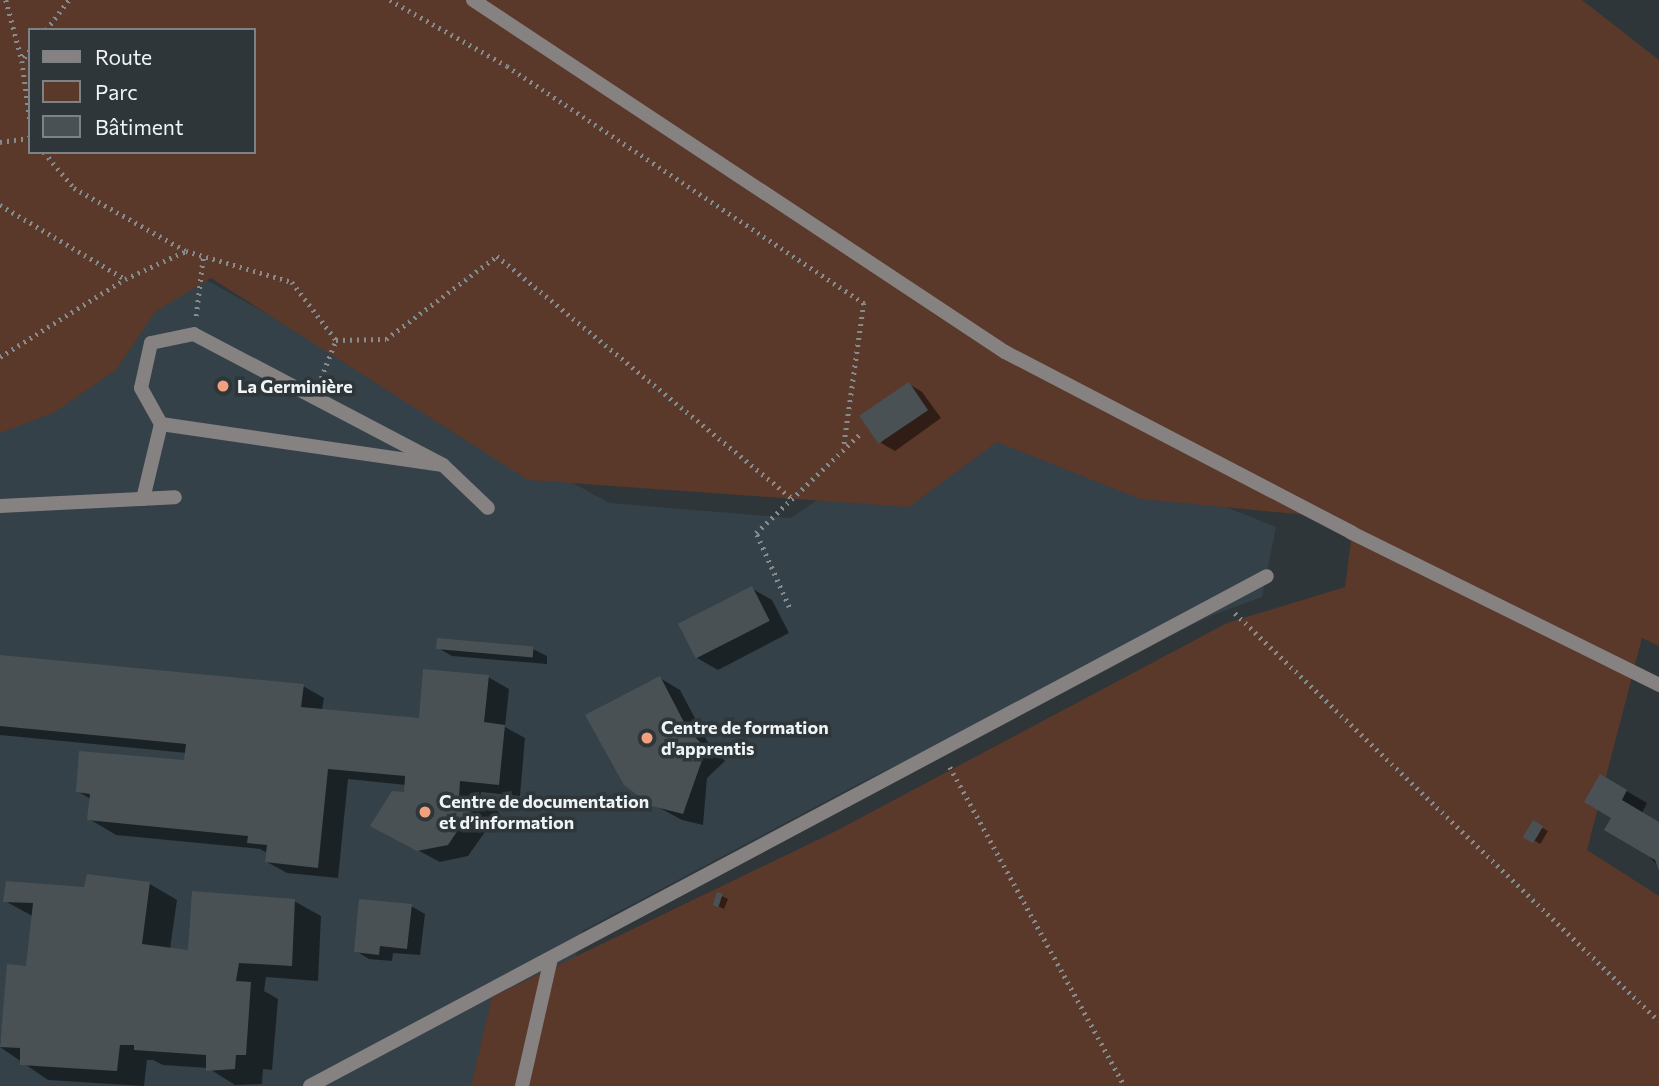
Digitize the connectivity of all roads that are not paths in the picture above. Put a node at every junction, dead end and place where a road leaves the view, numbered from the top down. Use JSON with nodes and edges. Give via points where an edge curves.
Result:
{"nodes":[{"id":1,"x":472,"y":0,"type":"edge"},
{"id":2,"x":161,"y":424,"type":"junction"},
{"id":3,"x":443,"y":465,"type":"junction"},
{"id":4,"x":175,"y":497,"type":"dead end"},
{"id":5,"x":143,"y":499,"type":"junction"},
{"id":6,"x":0,"y":506,"type":"edge"},
{"id":7,"x":488,"y":508,"type":"dead end"},
{"id":8,"x":1267,"y":576,"type":"dead end"},
{"id":9,"x":1659,"y":685,"type":"edge"},
{"id":10,"x":551,"y":958,"type":"junction"},
{"id":11,"x":310,"y":1086,"type":"edge"},
{"id":12,"x":522,"y":1086,"type":"edge"}],
"edges":[{"from":1,"to":9,"type":"street","via":[[1005,352],[1352,533]]},
{"from":2,"to":3,"type":"street"},
{"from":2,"to":3,"type":"street","via":[[141,388],[151,343],[194,334]]},
{"from":2,"to":5,"type":"street"},
{"from":3,"to":7,"type":"street"},
{"from":4,"to":5,"type":"street"},
{"from":5,"to":6,"type":"street"},
{"from":8,"to":10,"type":"street"},
{"from":10,"to":11,"type":"street"},
{"from":10,"to":12,"type":"street"}]}
